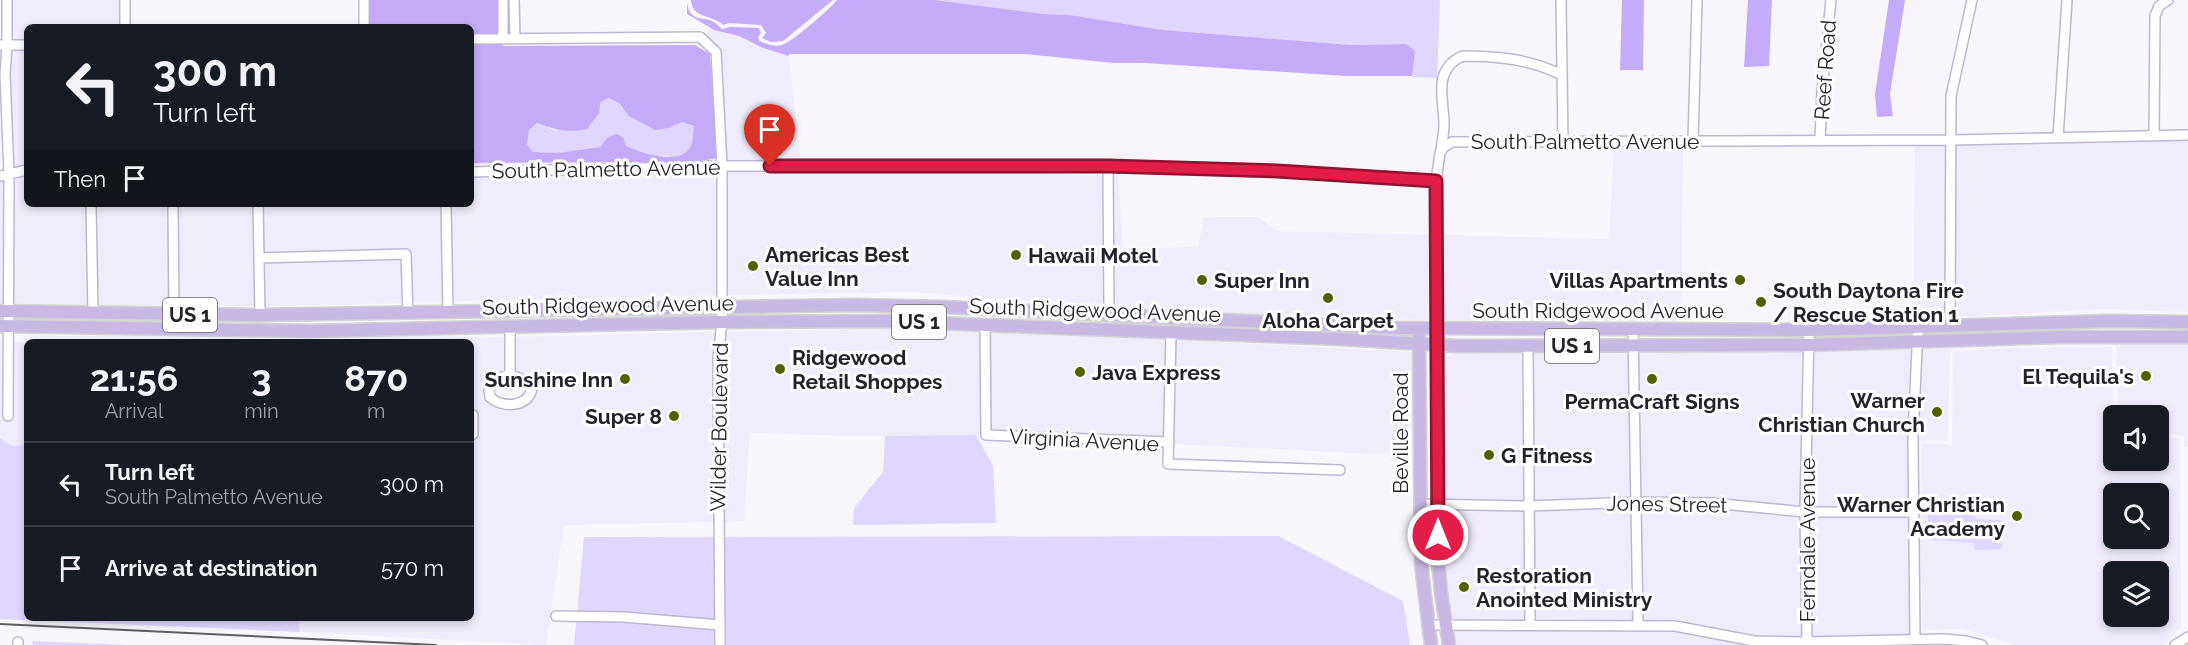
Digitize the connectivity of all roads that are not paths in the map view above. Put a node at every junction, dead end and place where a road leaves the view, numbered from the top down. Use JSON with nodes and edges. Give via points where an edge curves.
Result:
{"nodes":[{"id":1,"x":7,"y":0,"type":"edge"},
{"id":2,"x":125,"y":0,"type":"edge"},
{"id":3,"x":364,"y":0,"type":"edge"},
{"id":4,"x":503,"y":0,"type":"edge"},
{"id":5,"x":514,"y":0,"type":"edge"},
{"id":6,"x":1561,"y":0,"type":"edge"},
{"id":7,"x":1697,"y":0,"type":"edge"},
{"id":8,"x":1831,"y":0,"type":"edge"},
{"id":9,"x":1972,"y":0,"type":"edge"},
{"id":10,"x":2067,"y":0,"type":"edge"},
{"id":11,"x":2168,"y":0,"type":"edge"},
{"id":12,"x":125,"y":24,"type":"edge"},
{"id":13,"x":364,"y":24,"type":"edge"},
{"id":14,"x":514,"y":37,"type":"junction"},
{"id":15,"x":503,"y":38,"type":"junction"},
{"id":16,"x":474,"y":39,"type":"edge"},
{"id":17,"x":4,"y":45,"type":"edge"},
{"id":18,"x":24,"y":45,"type":"edge"},
{"id":19,"x":1562,"y":75,"type":"junction"},
{"id":20,"x":2188,"y":135,"type":"edge"},
{"id":21,"x":2154,"y":136,"type":"junction"},
{"id":22,"x":2058,"y":138,"type":"junction"},
{"id":23,"x":1820,"y":140,"type":"junction"},
{"id":24,"x":1952,"y":140,"type":"junction"},
{"id":25,"x":1693,"y":141,"type":"junction"},
{"id":26,"x":1563,"y":142,"type":"junction"},
{"id":27,"x":1442,"y":150,"type":"junction"},
{"id":28,"x":722,"y":166,"type":"junction"},
{"id":29,"x":1108,"y":166,"type":"junction"},
{"id":30,"x":24,"y":171,"type":"edge"},
{"id":31,"x":474,"y":172,"type":"edge"},
{"id":32,"x":4,"y":175,"type":"edge"},
{"id":33,"x":1436,"y":181,"type":"junction"},
{"id":34,"x":91,"y":207,"type":"edge"},
{"id":35,"x":173,"y":207,"type":"edge"},
{"id":36,"x":258,"y":207,"type":"edge"},
{"id":37,"x":446,"y":207,"type":"edge"},
{"id":38,"x":259,"y":258,"type":"junction"},
{"id":39,"x":722,"y":307,"type":"junction"},
{"id":40,"x":4,"y":311,"type":"edge"},
{"id":41,"x":1017,"y":311,"type":"junction"},
{"id":42,"x":448,"y":312,"type":"junction"},
{"id":43,"x":93,"y":313,"type":"junction"},
{"id":44,"x":408,"y":313,"type":"junction"},
{"id":45,"x":174,"y":315,"type":"junction"},
{"id":46,"x":260,"y":315,"type":"junction"},
{"id":47,"x":287,"y":315,"type":"junction"},
{"id":48,"x":1109,"y":315,"type":"junction"},
{"id":49,"x":1214,"y":320,"type":"junction"},
{"id":50,"x":722,"y":322,"type":"junction"},
{"id":51,"x":2169,"y":322,"type":"junction"},
{"id":52,"x":2188,"y":322,"type":"edge"},
{"id":53,"x":2013,"y":324,"type":"junction"},
{"id":54,"x":985,"y":325,"type":"junction"},
{"id":55,"x":4,"y":326,"type":"edge"},
{"id":56,"x":510,"y":326,"type":"junction"},
{"id":57,"x":1950,"y":326,"type":"junction"},
{"id":58,"x":1918,"y":327,"type":"junction"},
{"id":59,"x":1420,"y":328,"type":"junction"},
{"id":60,"x":1438,"y":328,"type":"junction"},
{"id":61,"x":1633,"y":329,"type":"junction"},
{"id":62,"x":220,"y":330,"type":"junction"},
{"id":63,"x":260,"y":330,"type":"junction"},
{"id":64,"x":1809,"y":330,"type":"junction"},
{"id":65,"x":1176,"y":334,"type":"junction"},
{"id":66,"x":2168,"y":337,"type":"junction"},
{"id":67,"x":2188,"y":337,"type":"edge"},
{"id":68,"x":2013,"y":338,"type":"junction"},
{"id":69,"x":1917,"y":342,"type":"junction"},
{"id":70,"x":1419,"y":343,"type":"junction"},
{"id":71,"x":1438,"y":344,"type":"junction"},
{"id":72,"x":1809,"y":345,"type":"junction"},
{"id":73,"x":1528,"y":346,"type":"junction"},
{"id":74,"x":1633,"y":346,"type":"junction"},
{"id":75,"x":510,"y":374,"type":"junction"},
{"id":76,"x":8,"y":416,"type":"dead end"},
{"id":77,"x":1168,"y":442,"type":"junction"},
{"id":78,"x":1340,"y":470,"type":"dead end"},
{"id":79,"x":1637,"y":502,"type":"junction"},
{"id":80,"x":1420,"y":504,"type":"junction"},
{"id":81,"x":1438,"y":505,"type":"junction"},
{"id":82,"x":1529,"y":506,"type":"junction"},
{"id":83,"x":1804,"y":512,"type":"junction"},
{"id":84,"x":1913,"y":512,"type":"junction"},
{"id":85,"x":556,"y":616,"type":"dead end"},
{"id":86,"x":720,"y":625,"type":"junction"},
{"id":87,"x":1428,"y":625,"type":"junction"},
{"id":88,"x":1445,"y":625,"type":"junction"},
{"id":89,"x":1530,"y":625,"type":"junction"},
{"id":90,"x":1638,"y":625,"type":"junction"},
{"id":91,"x":2188,"y":637,"type":"edge"},
{"id":92,"x":1916,"y":639,"type":"junction"},
{"id":93,"x":1807,"y":642,"type":"junction"},
{"id":94,"x":720,"y":645,"type":"edge"},
{"id":95,"x":1431,"y":645,"type":"edge"},
{"id":96,"x":1449,"y":645,"type":"edge"},
{"id":97,"x":1982,"y":645,"type":"edge"},
{"id":98,"x":2175,"y":645,"type":"edge"}],
"edges":[{"from":1,"to":17,"type":"street"},
{"from":2,"to":12,"type":"street"},
{"from":3,"to":13,"type":"street"},
{"from":4,"to":15,"type":"street"},
{"from":5,"to":14,"type":"street"},
{"from":6,"to":19,"type":"street"},
{"from":7,"to":25,"type":"street"},
{"from":8,"to":23,"type":"street","name":"Reef Road"},
{"from":9,"to":24,"type":"street","via":[[1951,96]]},
{"from":10,"to":22,"type":"street"},
{"from":11,"to":21,"type":"street","via":[[2159,6],[2156,16]]},
{"from":14,"to":15,"type":"street"},
{"from":14,"to":28,"type":"street","name":"Wilder Boulevard","via":[[700,37],[717,52]]},
{"from":15,"to":16,"type":"street"},
{"from":17,"to":18,"type":"street"},
{"from":17,"to":32,"type":"street"},
{"from":19,"to":26,"type":"street"},
{"from":19,"to":27,"type":"street","via":[[1511,58],[1455,59],[1443,73]]},
{"from":20,"to":21,"type":"street","name":"South Palmetto Avenue"},
{"from":21,"to":22,"type":"street","name":"South Palmetto Avenue"},
{"from":22,"to":24,"type":"street","name":"South Palmetto Avenue"},
{"from":23,"to":24,"type":"street","name":"South Palmetto Avenue"},
{"from":23,"to":25,"type":"street","name":"South Palmetto Avenue"},
{"from":24,"to":57,"type":"street"},
{"from":25,"to":26,"type":"street","name":"South Palmetto Avenue"},
{"from":26,"to":27,"type":"street","name":"South Palmetto Avenue","via":[[1452,142]]},
{"from":27,"to":33,"type":"street","name":"South Palmetto Avenue"},
{"from":28,"to":29,"type":"street","name":"South Palmetto Avenue"},
{"from":28,"to":31,"type":"street","name":"South Palmetto Avenue"},
{"from":28,"to":39,"type":"street","name":"Wilder Boulevard"},
{"from":29,"to":33,"type":"street","name":"South Palmetto Avenue"},
{"from":29,"to":48,"type":"street"},
{"from":30,"to":32,"type":"street"},
{"from":32,"to":40,"type":"street"},
{"from":33,"to":60,"type":"street","name":"Beville Road"},
{"from":34,"to":43,"type":"street"},
{"from":35,"to":45,"type":"street"},
{"from":36,"to":38,"type":"street"},
{"from":37,"to":42,"type":"street"},
{"from":38,"to":44,"type":"street","via":[[406,254]]},
{"from":38,"to":46,"type":"street"},
{"from":39,"to":41,"type":"main road","name":"South Ridgewood Avenue","number":"US 1"},
{"from":39,"to":42,"type":"main road","name":"South Ridgewood Avenue","number":"US 1"},
{"from":39,"to":50,"type":"street","name":"Wilder Boulevard"},
{"from":40,"to":43,"type":"main road","name":"South Ridgewood Avenue","number":"US 1"},
{"from":40,"to":55,"type":"street"},
{"from":41,"to":48,"type":"main road","name":"South Ridgewood Avenue","number":"US 1"},
{"from":41,"to":54,"type":"main road","via":[[993,318]]},
{"from":42,"to":44,"type":"main road","name":"South Ridgewood Avenue","number":"US 1"},
{"from":43,"to":45,"type":"main road","name":"South Ridgewood Avenue","number":"US 1"},
{"from":44,"to":47,"type":"main road","name":"South Ridgewood Avenue","number":"US 1"},
{"from":45,"to":46,"type":"main road","name":"South Ridgewood Avenue","number":"US 1"},
{"from":46,"to":47,"type":"main road","name":"South Ridgewood Avenue","number":"US 1"},
{"from":46,"to":62,"type":"main road","via":[[255,322]]},
{"from":47,"to":63,"type":"main road"},
{"from":48,"to":49,"type":"main road","name":"South Ridgewood Avenue","number":"US 1"},
{"from":49,"to":59,"type":"main road","name":"South Ridgewood Avenue","number":"US 1"},
{"from":49,"to":65,"type":"main road","via":[[1207,327]]},
{"from":50,"to":54,"type":"main road","name":"South Ridgewood Avenue","number":"US 1"},
{"from":50,"to":56,"type":"main road","name":"South Ridgewood Avenue","number":"US 1"},
{"from":50,"to":86,"type":"street","name":"Wilder Boulevard","via":[[718,358]]},
{"from":51,"to":52,"type":"main road","name":"South Ridgewood Avenue","number":"US 1"},
{"from":51,"to":53,"type":"main road","name":"South Ridgewood Avenue","number":"US 1"},
{"from":51,"to":66,"type":"street"},
{"from":53,"to":57,"type":"main road","name":"South Ridgewood Avenue","number":"US 1"},
{"from":53,"to":68,"type":"street"},
{"from":54,"to":65,"type":"main road","name":"South Ridgewood Avenue","number":"US 1"},
{"from":54,"to":77,"type":"street","name":"Virginia Avenue","via":[[986,435]]},
{"from":55,"to":62,"type":"main road","name":"South Ridgewood Avenue","number":"US 1"},
{"from":55,"to":76,"type":"street"},
{"from":56,"to":63,"type":"main road","name":"South Ridgewood Avenue","number":"US 1"},
{"from":56,"to":75,"type":"street"},
{"from":57,"to":58,"type":"main road","name":"South Ridgewood Avenue","number":"US 1"},
{"from":58,"to":64,"type":"main road","name":"South Ridgewood Avenue","number":"US 1"},
{"from":58,"to":69,"type":"street"},
{"from":59,"to":60,"type":"main road","name":"South Ridgewood Avenue","number":"US 1"},
{"from":59,"to":70,"type":"main road","name":"Beville Road"},
{"from":60,"to":61,"type":"main road","name":"South Ridgewood Avenue","number":"US 1"},
{"from":60,"to":71,"type":"main road","name":"Beville Road"},
{"from":61,"to":64,"type":"main road","name":"South Ridgewood Avenue","number":"US 1"},
{"from":61,"to":74,"type":"street"},
{"from":62,"to":63,"type":"main road","name":"South Ridgewood Avenue","number":"US 1"},
{"from":64,"to":72,"type":"street","name":"Ferndale Avenue"},
{"from":65,"to":70,"type":"main road","name":"South Ridgewood Avenue","number":"US 1"},
{"from":65,"to":77,"type":"street"},
{"from":66,"to":67,"type":"main road","name":"South Ridgewood Avenue","number":"US 1"},
{"from":66,"to":68,"type":"main road","name":"South Ridgewood Avenue","number":"US 1"},
{"from":68,"to":69,"type":"main road","name":"South Ridgewood Avenue","number":"US 1"},
{"from":69,"to":72,"type":"main road","name":"South Ridgewood Avenue","number":"US 1"},
{"from":69,"to":84,"type":"street"},
{"from":70,"to":71,"type":"main road","name":"South Ridgewood Avenue","number":"US 1"},
{"from":70,"to":80,"type":"main road","name":"Beville Road"},
{"from":71,"to":73,"type":"main road","name":"South Ridgewood Avenue","number":"US 1"},
{"from":71,"to":81,"type":"main road","name":"Beville Road"},
{"from":72,"to":74,"type":"main road","name":"South Ridgewood Avenue","number":"US 1"},
{"from":72,"to":83,"type":"street","name":"Ferndale Avenue"},
{"from":73,"to":74,"type":"main road","name":"South Ridgewood Avenue","number":"US 1"},
{"from":73,"to":82,"type":"street"},
{"from":74,"to":79,"type":"street"},
{"from":75,"to":75,"type":"street","via":[[491,382],[490,397],[503,405],[531,397],[528,382]]},
{"from":77,"to":78,"type":"street","name":"Virginia Avenue","via":[[1168,464]]},
{"from":79,"to":82,"type":"street","name":"Jones Street"},
{"from":79,"to":83,"type":"street","name":"Jones Street","via":[[1712,503]]},
{"from":79,"to":90,"type":"street"},
{"from":80,"to":81,"type":"street","name":"Jones Street"},
{"from":80,"to":87,"type":"main road","name":"Beville Road"},
{"from":81,"to":82,"type":"street","name":"Jones Street"},
{"from":81,"to":88,"type":"main road","name":"Beville Road","via":[[1438,564]]},
{"from":82,"to":89,"type":"street"},
{"from":83,"to":84,"type":"street","name":"Jones Street"},
{"from":83,"to":93,"type":"street","name":"Ferndale Avenue"},
{"from":84,"to":92,"type":"street"},
{"from":85,"to":86,"type":"street"},
{"from":86,"to":94,"type":"street","name":"Wilder Boulevard"},
{"from":87,"to":88,"type":"street"},
{"from":87,"to":95,"type":"main road","name":"Beville Road"},
{"from":88,"to":89,"type":"street"},
{"from":88,"to":96,"type":"main road","name":"Beville Road"},
{"from":89,"to":90,"type":"street"},
{"from":90,"to":93,"type":"street","via":[[1675,626],[1754,641]]},
{"from":91,"to":98,"type":"street"},
{"from":92,"to":93,"type":"street"},
{"from":92,"to":97,"type":"street","via":[[1966,640]]}]}
